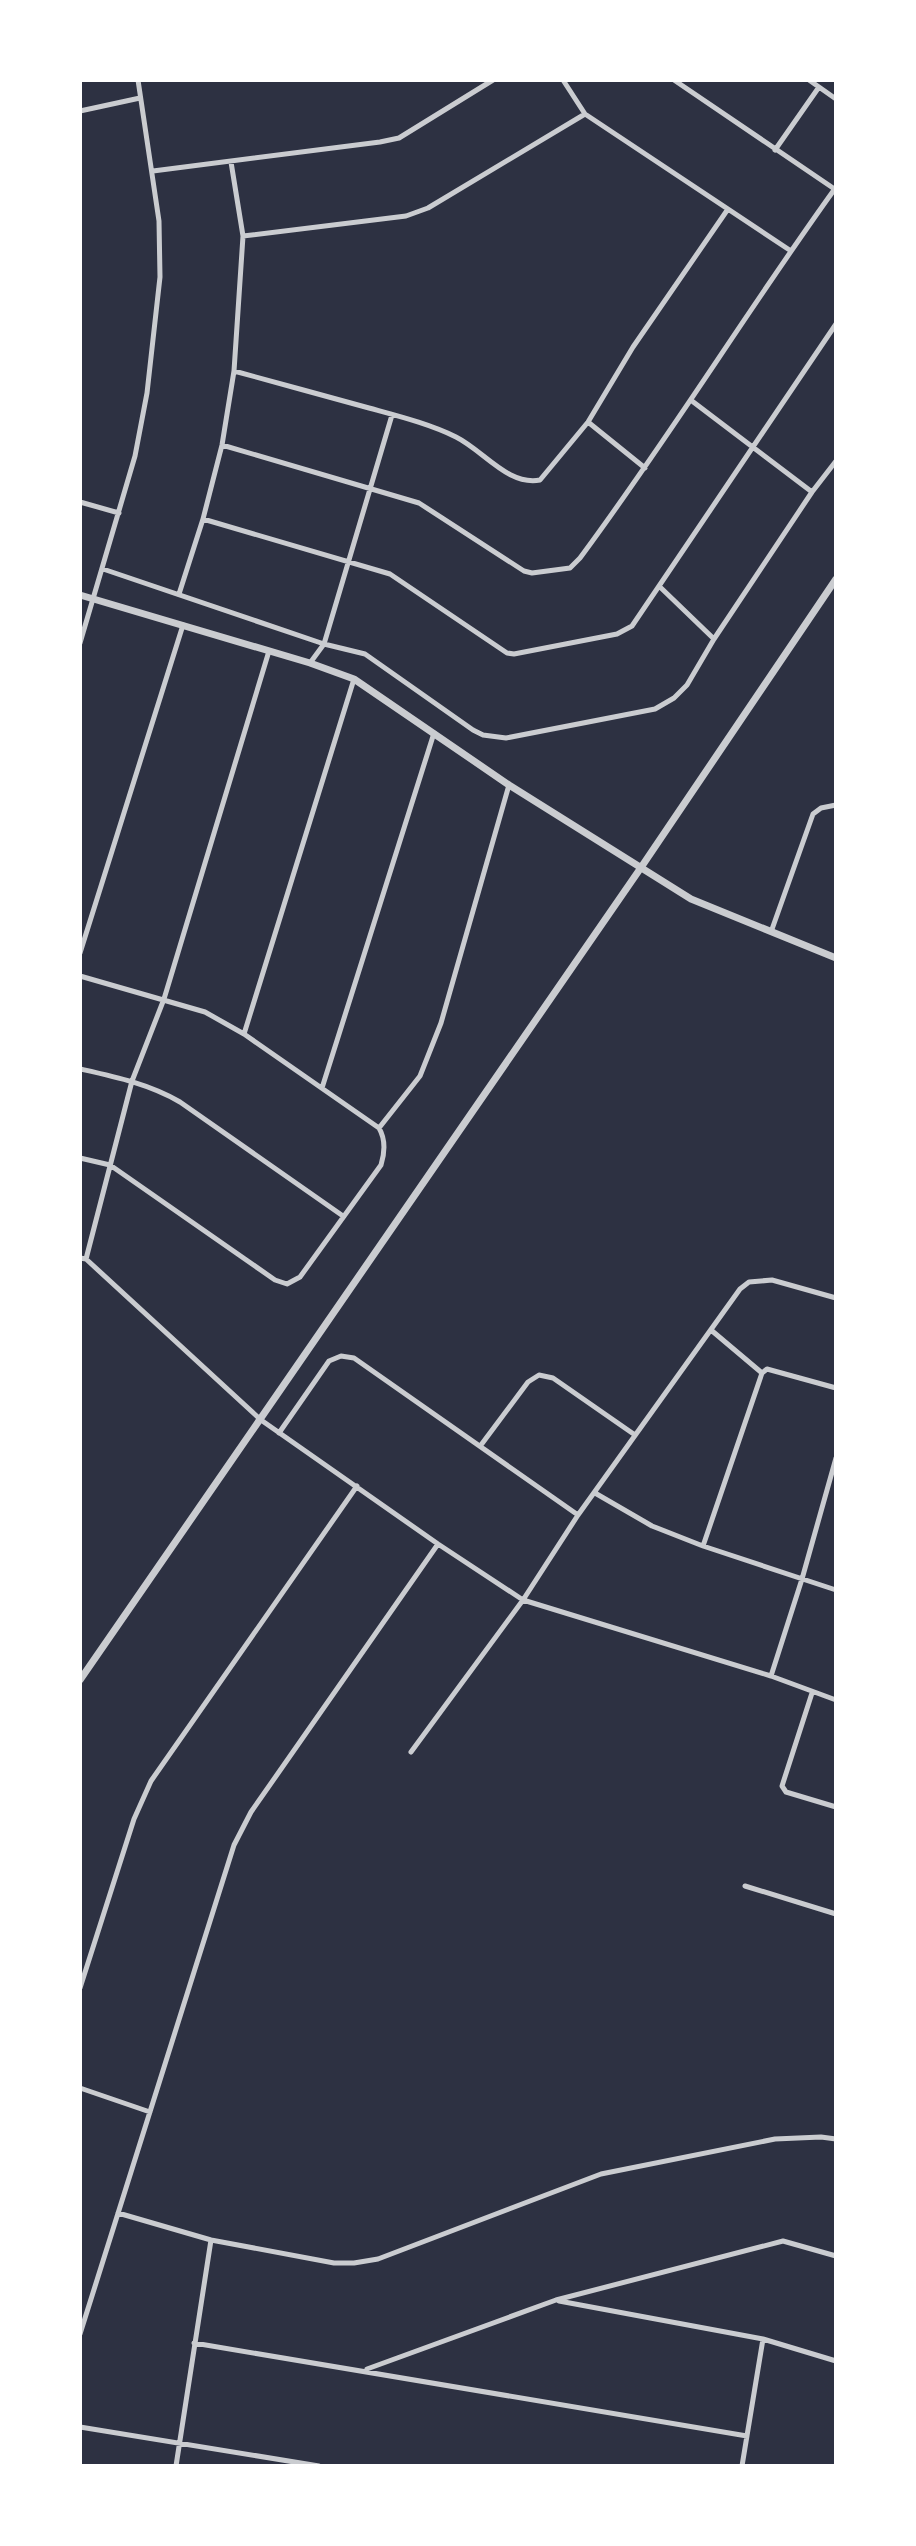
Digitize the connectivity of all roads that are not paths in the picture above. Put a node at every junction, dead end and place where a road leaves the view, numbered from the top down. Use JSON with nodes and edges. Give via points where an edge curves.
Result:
{"nodes":[{"id":1,"x":138,"y":80,"type":"edge"},
{"id":2,"x":493,"y":80,"type":"edge"},
{"id":3,"x":563,"y":80,"type":"edge"},
{"id":4,"x":674,"y":80,"type":"edge"},
{"id":5,"x":809,"y":80,"type":"edge"},
{"id":6,"x":819,"y":87,"type":"junction"},
{"id":7,"x":140,"y":98,"type":"junction"},
{"id":8,"x":835,"y":99,"type":"edge"},
{"id":9,"x":80,"y":111,"type":"edge"},
{"id":10,"x":585,"y":114,"type":"junction"},
{"id":11,"x":775,"y":150,"type":"junction"},
{"id":12,"x":231,"y":162,"type":"junction"},
{"id":13,"x":153,"y":171,"type":"junction"},
{"id":14,"x":835,"y":190,"type":"edge"},
{"id":15,"x":728,"y":209,"type":"junction"},
{"id":16,"x":243,"y":236,"type":"junction"},
{"id":17,"x":790,"y":251,"type":"junction"},
{"id":18,"x":835,"y":324,"type":"edge"},
{"id":19,"x":234,"y":371,"type":"junction"},
{"id":20,"x":692,"y":401,"type":"junction"},
{"id":21,"x":392,"y":415,"type":"junction"},
{"id":22,"x":589,"y":422,"type":"junction"},
{"id":23,"x":222,"y":445,"type":"junction"},
{"id":24,"x":752,"y":446,"type":"junction"},
{"id":25,"x":835,"y":461,"type":"edge"},
{"id":26,"x":645,"y":468,"type":"junction"},
{"id":27,"x":372,"y":489,"type":"junction"},
{"id":28,"x":812,"y":492,"type":"junction"},
{"id":29,"x":80,"y":502,"type":"edge"},
{"id":30,"x":119,"y":513,"type":"junction"},
{"id":31,"x":203,"y":519,"type":"junction"},
{"id":32,"x":348,"y":563,"type":"junction"},
{"id":33,"x":103,"y":569,"type":"junction"},
{"id":34,"x":835,"y":579,"type":"edge"},
{"id":35,"x":659,"y":586,"type":"junction"},
{"id":36,"x":179,"y":594,"type":"junction"},
{"id":37,"x":80,"y":595,"type":"edge"},
{"id":38,"x":94,"y":599,"type":"junction"},
{"id":39,"x":183,"y":625,"type":"junction"},
{"id":40,"x":714,"y":639,"type":"junction"},
{"id":41,"x":80,"y":643,"type":"edge"},
{"id":42,"x":324,"y":643,"type":"junction"},
{"id":43,"x":269,"y":651,"type":"junction"},
{"id":44,"x":310,"y":663,"type":"junction"},
{"id":45,"x":354,"y":679,"type":"junction"},
{"id":46,"x":435,"y":733,"type":"junction"},
{"id":47,"x":509,"y":786,"type":"junction"},
{"id":48,"x":835,"y":805,"type":"edge"},
{"id":49,"x":640,"y":869,"type":"junction"},
{"id":50,"x":771,"y":932,"type":"junction"},
{"id":51,"x":80,"y":953,"type":"edge"},
{"id":52,"x":835,"y":958,"type":"edge"},
{"id":53,"x":80,"y":976,"type":"edge"},
{"id":54,"x":164,"y":999,"type":"junction"},
{"id":55,"x":244,"y":1034,"type":"junction"},
{"id":56,"x":80,"y":1069,"type":"edge"},
{"id":57,"x":132,"y":1081,"type":"junction"},
{"id":58,"x":322,"y":1088,"type":"junction"},
{"id":59,"x":379,"y":1128,"type":"junction"},
{"id":60,"x":80,"y":1158,"type":"edge"},
{"id":61,"x":110,"y":1165,"type":"junction"},
{"id":62,"x":343,"y":1216,"type":"junction"},
{"id":63,"x":83,"y":1259,"type":"edge"},
{"id":64,"x":835,"y":1298,"type":"edge"},
{"id":65,"x":711,"y":1330,"type":"junction"},
{"id":66,"x":762,"y":1373,"type":"junction"},
{"id":67,"x":835,"y":1388,"type":"edge"},
{"id":68,"x":261,"y":1420,"type":"junction"},
{"id":69,"x":279,"y":1433,"type":"junction"},
{"id":70,"x":635,"y":1435,"type":"junction"},
{"id":71,"x":481,"y":1445,"type":"junction"},
{"id":72,"x":835,"y":1458,"type":"edge"},
{"id":73,"x":357,"y":1486,"type":"junction"},
{"id":74,"x":595,"y":1493,"type":"junction"},
{"id":75,"x":578,"y":1516,"type":"junction"},
{"id":76,"x":438,"y":1544,"type":"junction"},
{"id":77,"x":703,"y":1546,"type":"junction"},
{"id":78,"x":802,"y":1580,"type":"junction"},
{"id":79,"x":835,"y":1590,"type":"edge"},
{"id":80,"x":523,"y":1600,"type":"junction"},
{"id":81,"x":771,"y":1676,"type":"junction"},
{"id":82,"x":80,"y":1680,"type":"edge"},
{"id":83,"x":812,"y":1693,"type":"junction"},
{"id":84,"x":835,"y":1700,"type":"edge"},
{"id":85,"x":411,"y":1752,"type":"dead end"},
{"id":86,"x":835,"y":1807,"type":"edge"},
{"id":87,"x":745,"y":1886,"type":"dead end"},
{"id":88,"x":835,"y":1914,"type":"edge"},
{"id":89,"x":80,"y":1987,"type":"edge"},
{"id":90,"x":80,"y":2088,"type":"edge"},
{"id":91,"x":150,"y":2112,"type":"junction"},
{"id":92,"x":835,"y":2139,"type":"edge"},
{"id":93,"x":118,"y":2213,"type":"junction"},
{"id":94,"x":211,"y":2240,"type":"junction"},
{"id":95,"x":835,"y":2256,"type":"edge"},
{"id":96,"x":556,"y":2300,"type":"junction"},
{"id":97,"x":80,"y":2334,"type":"edge"},
{"id":98,"x":763,"y":2339,"type":"junction"},
{"id":99,"x":194,"y":2343,"type":"junction"},
{"id":100,"x":835,"y":2361,"type":"edge"},
{"id":101,"x":364,"y":2370,"type":"junction"},
{"id":102,"x":80,"y":2427,"type":"edge"},
{"id":103,"x":747,"y":2436,"type":"junction"},
{"id":104,"x":179,"y":2444,"type":"junction"},
{"id":105,"x":270,"y":2457,"type":"junction"},
{"id":106,"x":176,"y":2466,"type":"edge"},
{"id":107,"x":268,"y":2466,"type":"edge"},
{"id":108,"x":319,"y":2466,"type":"edge"},
{"id":109,"x":742,"y":2466,"type":"edge"}],
"edges":[{"from":1,"to":7,"type":"street"},
{"from":2,"to":12,"type":"street","via":[[399,138]]},
{"from":3,"to":10,"type":"street"},
{"from":4,"to":11,"type":"street"},
{"from":5,"to":6,"type":"street"},
{"from":6,"to":8,"type":"street"},
{"from":6,"to":11,"type":"street"},
{"from":7,"to":9,"type":"street"},
{"from":7,"to":13,"type":"street"},
{"from":10,"to":15,"type":"street"},
{"from":10,"to":16,"type":"street","via":[[428,208],[406,216]]},
{"from":11,"to":14,"type":"street"},
{"from":12,"to":13,"type":"street"},
{"from":12,"to":16,"type":"street"},
{"from":13,"to":30,"type":"street","via":[[160,277],[147,393]]},
{"from":14,"to":17,"type":"street"},
{"from":15,"to":17,"type":"street"},
{"from":15,"to":22,"type":"street","via":[[633,348]]},
{"from":16,"to":19,"type":"street"},
{"from":17,"to":20,"type":"street"},
{"from":18,"to":24,"type":"street"},
{"from":19,"to":21,"type":"street"},
{"from":19,"to":23,"type":"street"},
{"from":20,"to":24,"type":"street"},
{"from":20,"to":26,"type":"street"},
{"from":21,"to":22,"type":"street","via":[[457,437],[527,481],[540,480]]},
{"from":21,"to":27,"type":"street"},
{"from":22,"to":26,"type":"street"},
{"from":23,"to":27,"type":"street"},
{"from":23,"to":31,"type":"street"},
{"from":24,"to":28,"type":"street"},
{"from":24,"to":35,"type":"street"},
{"from":25,"to":28,"type":"street"},
{"from":26,"to":27,"type":"street","via":[[572,566],[532,573],[419,503]]},
{"from":27,"to":32,"type":"street"},
{"from":28,"to":40,"type":"street"},
{"from":29,"to":30,"type":"street"},
{"from":30,"to":33,"type":"street"},
{"from":31,"to":32,"type":"street"},
{"from":31,"to":36,"type":"street"},
{"from":32,"to":35,"type":"street","via":[[397,577],[501,651],[514,654],[621,633],[632,626]]},
{"from":32,"to":42,"type":"street"},
{"from":33,"to":36,"type":"street"},
{"from":33,"to":38,"type":"street"},
{"from":34,"to":49,"type":"street"},
{"from":35,"to":40,"type":"street"},
{"from":36,"to":42,"type":"street"},
{"from":37,"to":38,"type":"street"},
{"from":38,"to":39,"type":"street"},
{"from":38,"to":41,"type":"street"},
{"from":39,"to":43,"type":"street"},
{"from":39,"to":51,"type":"street"},
{"from":40,"to":42,"type":"street","via":[[687,685],[655,709],[506,738],[473,730],[365,654]]},
{"from":42,"to":44,"type":"street"},
{"from":43,"to":44,"type":"street"},
{"from":43,"to":54,"type":"street"},
{"from":44,"to":45,"type":"street"},
{"from":45,"to":46,"type":"street"},
{"from":45,"to":55,"type":"street"},
{"from":46,"to":47,"type":"street"},
{"from":46,"to":58,"type":"street"},
{"from":47,"to":49,"type":"street"},
{"from":47,"to":59,"type":"street","via":[[441,1023],[420,1076]]},
{"from":48,"to":50,"type":"street","via":[[813,814]]},
{"from":49,"to":50,"type":"street","via":[[691,899]]},
{"from":49,"to":68,"type":"street"},
{"from":50,"to":52,"type":"street"},
{"from":53,"to":54,"type":"street"},
{"from":54,"to":55,"type":"street","via":[[205,1012]]},
{"from":54,"to":57,"type":"street"},
{"from":55,"to":58,"type":"street"},
{"from":56,"to":57,"type":"street"},
{"from":57,"to":61,"type":"street"},
{"from":57,"to":62,"type":"street","via":[[180,1102]]},
{"from":58,"to":59,"type":"street"},
{"from":59,"to":62,"type":"street","via":[[384,1144],[381,1165]]},
{"from":60,"to":61,"type":"street"},
{"from":61,"to":62,"type":"street","via":[[287,1284],[300,1277]]},
{"from":61,"to":63,"type":"street"},
{"from":63,"to":68,"type":"street"},
{"from":64,"to":65,"type":"street","via":[[772,1280],[749,1282]]},
{"from":65,"to":66,"type":"street"},
{"from":65,"to":70,"type":"street"},
{"from":66,"to":67,"type":"street","via":[[768,1369]]},
{"from":66,"to":77,"type":"street"},
{"from":68,"to":69,"type":"street"},
{"from":68,"to":82,"type":"street"},
{"from":69,"to":71,"type":"street","via":[[329,1361],[341,1356],[354,1358]]},
{"from":69,"to":73,"type":"street"},
{"from":70,"to":71,"type":"street","via":[[553,1378],[540,1375],[528,1382]]},
{"from":70,"to":74,"type":"street"},
{"from":71,"to":75,"type":"street"},
{"from":72,"to":78,"type":"street"},
{"from":73,"to":76,"type":"street"},
{"from":73,"to":89,"type":"street","via":[[151,1781],[134,1819]]},
{"from":74,"to":75,"type":"street"},
{"from":74,"to":77,"type":"street","via":[[652,1526]]},
{"from":75,"to":80,"type":"street"},
{"from":76,"to":80,"type":"street"},
{"from":76,"to":91,"type":"street","via":[[251,1812],[234,1845]]},
{"from":77,"to":78,"type":"street"},
{"from":78,"to":79,"type":"street"},
{"from":78,"to":81,"type":"street"},
{"from":80,"to":81,"type":"street"},
{"from":80,"to":85,"type":"street"},
{"from":81,"to":83,"type":"street"},
{"from":83,"to":84,"type":"street"},
{"from":83,"to":86,"type":"street","via":[[782,1786],[786,1792]]},
{"from":87,"to":88,"type":"street"},
{"from":90,"to":91,"type":"street"},
{"from":91,"to":93,"type":"street"},
{"from":92,"to":94,"type":"street","via":[[775,2139],[601,2174],[378,2259],[355,2263]]},
{"from":93,"to":94,"type":"street"},
{"from":93,"to":97,"type":"street"},
{"from":94,"to":99,"type":"street"},
{"from":95,"to":96,"type":"street","via":[[783,2241]]},
{"from":96,"to":98,"type":"street"},
{"from":96,"to":101,"type":"street"},
{"from":98,"to":100,"type":"street"},
{"from":98,"to":103,"type":"street"},
{"from":99,"to":101,"type":"street"},
{"from":99,"to":104,"type":"street"},
{"from":101,"to":103,"type":"street"},
{"from":102,"to":104,"type":"street"},
{"from":103,"to":109,"type":"street"},
{"from":104,"to":105,"type":"street"},
{"from":104,"to":106,"type":"street"},
{"from":105,"to":107,"type":"street"},
{"from":105,"to":108,"type":"street"}]}
